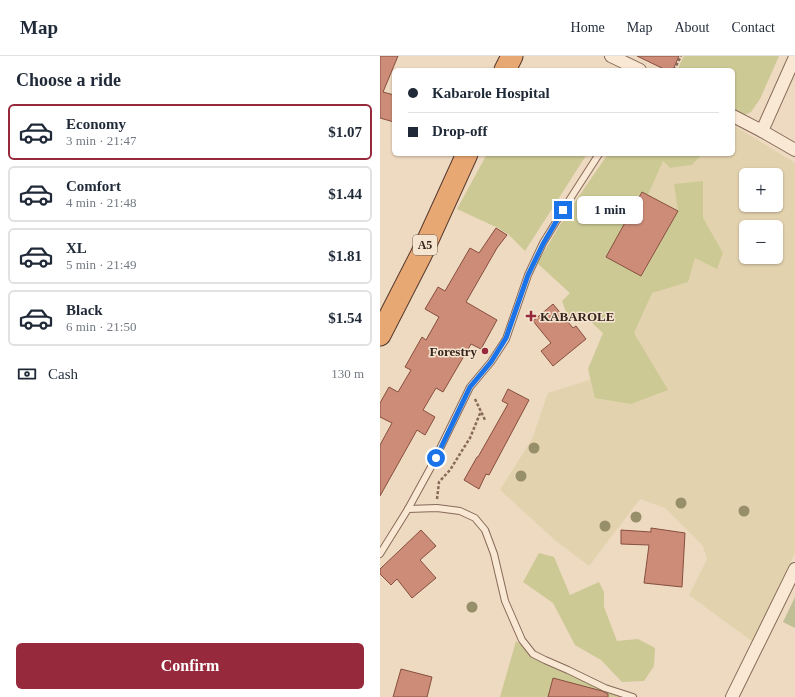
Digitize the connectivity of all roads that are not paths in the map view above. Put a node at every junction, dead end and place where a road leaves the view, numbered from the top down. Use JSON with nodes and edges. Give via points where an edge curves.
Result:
{"nodes":[{"id":1,"x":512,"y":56,"type":"edge"},
{"id":2,"x":611,"y":56,"type":"edge"},
{"id":3,"x":795,"y":57,"type":"edge"},
{"id":4,"x":506,"y":68,"type":"edge"},
{"id":5,"x":632,"y":68,"type":"edge"},
{"id":6,"x":735,"y":117,"type":"edge"},
{"id":7,"x":762,"y":130,"type":"junction"},
{"id":8,"x":795,"y":150,"type":"edge"},
{"id":9,"x":465,"y":156,"type":"edge"},
{"id":10,"x":598,"y":156,"type":"edge"},
{"id":11,"x":380,"y":335,"type":"edge"},
{"id":12,"x":408,"y":509,"type":"junction"},
{"id":13,"x":380,"y":554,"type":"edge"},
{"id":14,"x":795,"y":569,"type":"edge"},
{"id":15,"x":633,"y":697,"type":"edge"},
{"id":16,"x":732,"y":697,"type":"edge"}],
"edges":[{"from":1,"to":4,"type":"highway"},
{"from":2,"to":5,"type":"street"},
{"from":3,"to":7,"type":"street"},
{"from":6,"to":7,"type":"street"},
{"from":7,"to":8,"type":"street"},
{"from":9,"to":11,"type":"highway","number":"A5","via":[[421,255]]},
{"from":10,"to":12,"type":"lane","via":[[543,244],[528,275],[506,338],[491,362],[470,387]]},
{"from":12,"to":13,"type":"lane"},
{"from":12,"to":15,"type":"lane","via":[[437,508],[460,511],[475,518],[485,530],[494,554],[505,601],[522,640],[533,654],[605,688]]},
{"from":14,"to":16,"type":"street"}]}
